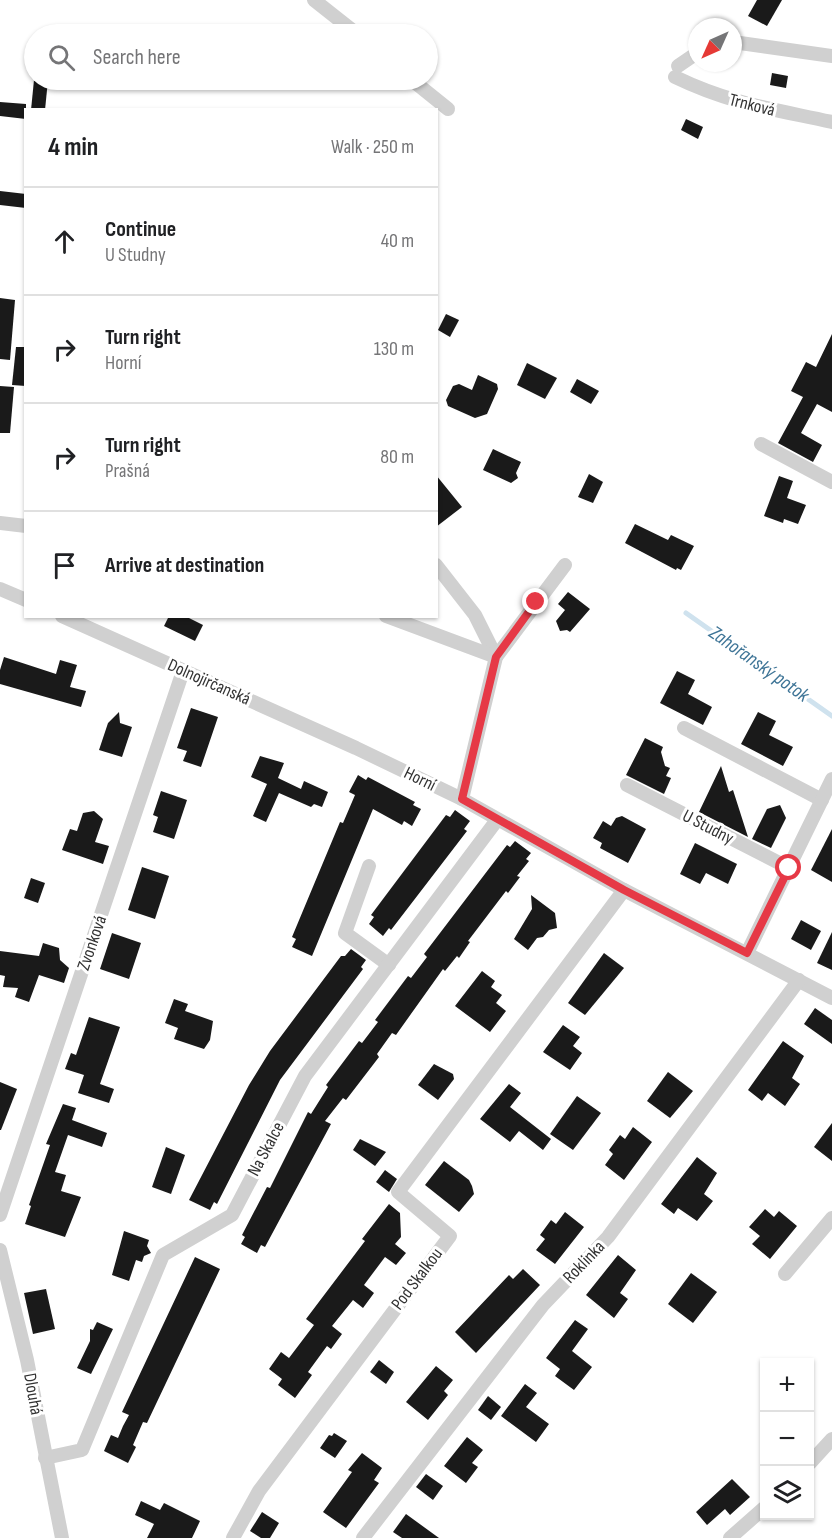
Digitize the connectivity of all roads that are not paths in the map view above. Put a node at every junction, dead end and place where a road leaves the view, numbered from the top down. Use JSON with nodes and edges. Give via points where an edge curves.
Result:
{"nodes":[{"id":1,"x":314,"y":0,"type":"edge"},
{"id":2,"x":344,"y":24,"type":"edge"},
{"id":3,"x":742,"y":43,"type":"edge"},
{"id":4,"x":832,"y":56,"type":"edge"},
{"id":5,"x":688,"y":61,"type":"edge"},
{"id":6,"x":424,"y":90,"type":"edge"},
{"id":7,"x":448,"y":109,"type":"dead end"},
{"id":8,"x":832,"y":122,"type":"edge"},
{"id":9,"x":760,"y":444,"type":"dead end"},
{"id":10,"x":832,"y":482,"type":"edge"},
{"id":11,"x":0,"y":523,"type":"edge"},
{"id":12,"x":24,"y":526,"type":"edge"},
{"id":13,"x":566,"y":565,"type":"dead end"},
{"id":14,"x":438,"y":568,"type":"edge"},
{"id":15,"x":0,"y":589,"type":"edge"},
{"id":16,"x":24,"y":599,"type":"edge"},
{"id":17,"x":66,"y":618,"type":"edge"},
{"id":18,"x":391,"y":618,"type":"edge"},
{"id":19,"x":496,"y":657,"type":"junction"},
{"id":20,"x":183,"y":671,"type":"junction"},
{"id":21,"x":684,"y":728,"type":"dead end"},
{"id":22,"x":356,"y":748,"type":"joint"},
{"id":23,"x":832,"y":779,"type":"edge"},
{"id":24,"x":627,"y":785,"type":"dead end"},
{"id":25,"x":462,"y":799,"type":"junction"},
{"id":26,"x":822,"y":800,"type":"junction"},
{"id":27,"x":497,"y":820,"type":"junction"},
{"id":28,"x":369,"y":866,"type":"dead end"},
{"id":29,"x":789,"y":868,"type":"junction"},
{"id":30,"x":624,"y":890,"type":"junction"},
{"id":31,"x":747,"y":953,"type":"junction"},
{"id":32,"x":389,"y":965,"type":"junction"},
{"id":33,"x":799,"y":980,"type":"junction"},
{"id":34,"x":832,"y":998,"type":"edge"},
{"id":35,"x":0,"y":1215,"type":"edge"},
{"id":36,"x":832,"y":1218,"type":"edge"},
{"id":37,"x":0,"y":1250,"type":"edge"},
{"id":38,"x":785,"y":1274,"type":"dead end"},
{"id":39,"x":832,"y":1439,"type":"edge"},
{"id":40,"x":45,"y":1458,"type":"junction"},
{"id":41,"x":814,"y":1458,"type":"edge"},
{"id":42,"x":760,"y":1512,"type":"edge"},
{"id":43,"x":62,"y":1538,"type":"edge"},
{"id":44,"x":233,"y":1538,"type":"edge"},
{"id":45,"x":363,"y":1538,"type":"edge"},
{"id":46,"x":730,"y":1538,"type":"edge"}],
"edges":[{"from":1,"to":2,"type":"street"},
{"from":3,"to":4,"type":"street"},
{"from":5,"to":8,"type":"street","name":"Trnková","via":[[676,71],[709,93],[748,106]]},
{"from":6,"to":7,"type":"street"},
{"from":9,"to":10,"type":"street"},
{"from":11,"to":12,"type":"street"},
{"from":13,"to":19,"type":"street"},
{"from":14,"to":19,"type":"street","via":[[475,615]]},
{"from":15,"to":16,"type":"street"},
{"from":17,"to":20,"type":"street","name":"Dolnojirčanská"},
{"from":18,"to":19,"type":"street"},
{"from":19,"to":25,"type":"street"},
{"from":20,"to":22,"type":"street","name":"Dolnojirčanská"},
{"from":20,"to":35,"type":"street","name":"Zvonková"},
{"from":21,"to":26,"type":"street"},
{"from":22,"to":25,"type":"street","name":"Horní"},
{"from":23,"to":26,"type":"street"},
{"from":24,"to":29,"type":"street","name":"U Studny"},
{"from":25,"to":27,"type":"street","name":"Horní"},
{"from":26,"to":29,"type":"street"},
{"from":27,"to":30,"type":"street","name":"Horní"},
{"from":27,"to":32,"type":"street","name":"Na Skalce"},
{"from":28,"to":32,"type":"street","via":[[345,933]]},
{"from":29,"to":31,"type":"street"},
{"from":30,"to":31,"type":"street","name":"Horní"},
{"from":30,"to":44,"type":"street","name":"Pod Skalkou","via":[[398,1192],[450,1236],[259,1491]]},
{"from":31,"to":33,"type":"street","name":"Horní"},
{"from":32,"to":40,"type":"street","name":"Na Skalce","via":[[305,1076],[232,1215],[163,1255],[82,1450]]},
{"from":33,"to":34,"type":"street","name":"Horní"},
{"from":33,"to":45,"type":"street","name":"Roklinka","via":[[608,1238],[543,1305]]},
{"from":36,"to":38,"type":"street"},
{"from":37,"to":40,"type":"street","name":"Dlouhá","via":[[27,1360]]},
{"from":39,"to":41,"type":"street"},
{"from":40,"to":43,"type":"street","name":"Dlouhá"},
{"from":42,"to":46,"type":"street"}]}
